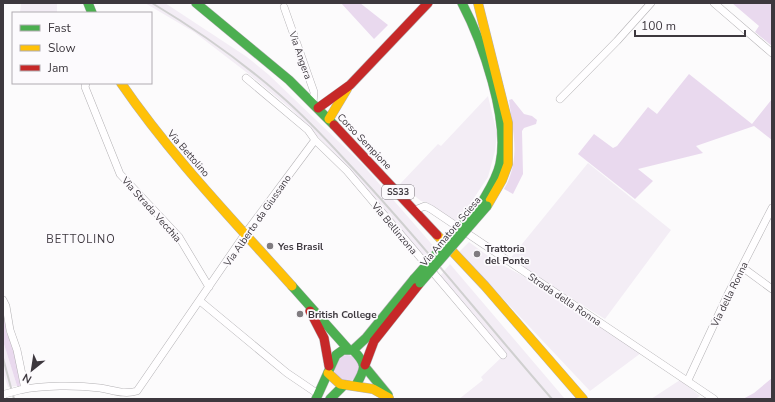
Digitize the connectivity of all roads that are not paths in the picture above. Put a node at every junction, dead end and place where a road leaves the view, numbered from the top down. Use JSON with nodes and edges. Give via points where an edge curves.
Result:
{"nodes":[{"id":1,"x":196,"y":3,"type":"edge"},
{"id":2,"x":428,"y":3,"type":"edge"},
{"id":3,"x":462,"y":3,"type":"edge"},
{"id":4,"x":478,"y":3,"type":"edge"},
{"id":5,"x":651,"y":3,"type":"edge"},
{"id":6,"x":714,"y":3,"type":"edge"},
{"id":7,"x":284,"y":7,"type":"dead end"},
{"id":8,"x":772,"y":53,"type":"edge"},
{"id":9,"x":246,"y":78,"type":"dead end"},
{"id":10,"x":86,"y":84,"type":"edge"},
{"id":11,"x":122,"y":84,"type":"edge"},
{"id":12,"x":350,"y":85,"type":"junction"},
{"id":13,"x":560,"y":99,"type":"dead end"},
{"id":14,"x":316,"y":106,"type":"junction"},
{"id":15,"x":329,"y":119,"type":"junction"},
{"id":16,"x":315,"y":140,"type":"junction"},
{"id":17,"x":484,"y":204,"type":"junction"},
{"id":18,"x":772,"y":208,"type":"edge"},
{"id":19,"x":416,"y":210,"type":"junction"},
{"id":20,"x":245,"y":234,"type":"junction"},
{"id":21,"x":742,"y":267,"type":"junction"},
{"id":22,"x":417,"y":281,"type":"junction"},
{"id":23,"x":210,"y":288,"type":"junction"},
{"id":24,"x":772,"y":289,"type":"edge"},
{"id":25,"x":302,"y":298,"type":"junction"},
{"id":26,"x":3,"y":300,"type":"edge"},
{"id":27,"x":200,"y":301,"type":"junction"},
{"id":28,"x":351,"y":350,"type":"junction"},
{"id":29,"x":503,"y":355,"type":"dead end"},
{"id":30,"x":365,"y":366,"type":"junction"},
{"id":31,"x":328,"y":370,"type":"junction"},
{"id":32,"x":688,"y":380,"type":"junction"},
{"id":33,"x":344,"y":385,"type":"junction"},
{"id":34,"x":356,"y":385,"type":"junction"},
{"id":35,"x":22,"y":390,"type":"junction"},
{"id":36,"x":137,"y":391,"type":"junction"},
{"id":37,"x":4,"y":395,"type":"edge"},
{"id":38,"x":317,"y":397,"type":"edge"},
{"id":39,"x":390,"y":398,"type":"edge"},
{"id":40,"x":139,"y":399,"type":"edge"},
{"id":41,"x":330,"y":399,"type":"edge"},
{"id":42,"x":582,"y":399,"type":"edge"},
{"id":43,"x":714,"y":399,"type":"edge"}],
"edges":[{"from":1,"to":14,"type":"street","name":"Corso Sempione","number":"SS33","via":[[289,80]]},
{"from":2,"to":12,"type":"street"},
{"from":3,"to":17,"type":"street","name":"Via Amatore Sciesa","via":[[472,20],[481,47],[501,124],[501,162]]},
{"from":4,"to":17,"type":"street","name":"Via Amatore Sciesa","via":[[508,123],[509,146],[508,164],[504,174]]},
{"from":5,"to":13,"type":"street"},
{"from":6,"to":8,"type":"street"},
{"from":7,"to":14,"type":"street","name":"Via Angera","via":[[314,92]]},
{"from":9,"to":16,"type":"street","name":"Via Bellinzona","via":[[308,130]]},
{"from":10,"to":23,"type":"street","name":"Via Strada Vecchia","via":[[120,174],[179,237]]},
{"from":11,"to":20,"type":"street","name":"Via Bettolino","via":[[144,117]]},
{"from":12,"to":14,"type":"street"},
{"from":12,"to":15,"type":"street"},
{"from":14,"to":15,"type":"street","name":"Corso Sempione","number":"SS33"},
{"from":15,"to":19,"type":"street","name":"Corso Sempione","number":"SS33"},
{"from":16,"to":20,"type":"street","name":"Via Alberto da Giussano"},
{"from":16,"to":29,"type":"street","name":"Via Bellinzona","via":[[347,172]]},
{"from":17,"to":22,"type":"street","name":"Via Amatore Sciesa","bridge":true},
{"from":18,"to":21,"type":"street","name":"Via della Ronna"},
{"from":19,"to":32,"type":"street","name":"Strada della Ronna","via":[[425,206],[431,208]]},
{"from":19,"to":42,"type":"street","name":"Corso Sempione","number":"SS33"},
{"from":20,"to":23,"type":"street","name":"Via Alberto da Giussano"},
{"from":20,"to":25,"type":"street","name":"Via Bettolino"},
{"from":21,"to":24,"type":"street"},
{"from":21,"to":32,"type":"street","name":"Via della Ronna"},
{"from":22,"to":28,"type":"street","name":"Via Amatore Sciesa","via":[[366,338]]},
{"from":22,"to":30,"type":"street","name":"Via Amatore Sciesa","via":[[374,341]]},
{"from":23,"to":27,"type":"street","name":"Via Alberto da Giussano"},
{"from":25,"to":28,"type":"street"},
{"from":25,"to":31,"type":"street","via":[[324,338]]},
{"from":26,"to":35,"type":"street","via":[[17,350]]},
{"from":27,"to":36,"type":"street","name":"Via Alberto da Giussano"},
{"from":27,"to":38,"type":"street"},
{"from":28,"to":30,"type":"street","via":[[361,358]]},
{"from":28,"to":31,"type":"street","via":[[336,354]]},
{"from":30,"to":34,"type":"street","via":[[363,376]]},
{"from":30,"to":39,"type":"street"},
{"from":31,"to":33,"type":"street","via":[[335,381]]},
{"from":31,"to":38,"type":"street"},
{"from":32,"to":43,"type":"street","name":"Strada della Ronna"},
{"from":33,"to":34,"type":"street"},
{"from":33,"to":41,"type":"street"},
{"from":34,"to":39,"type":"street","via":[[373,389]]},
{"from":35,"to":36,"type":"street","via":[[100,388],[122,393]]},
{"from":35,"to":37,"type":"street","bridge":true},
{"from":36,"to":40,"type":"street"}]}
